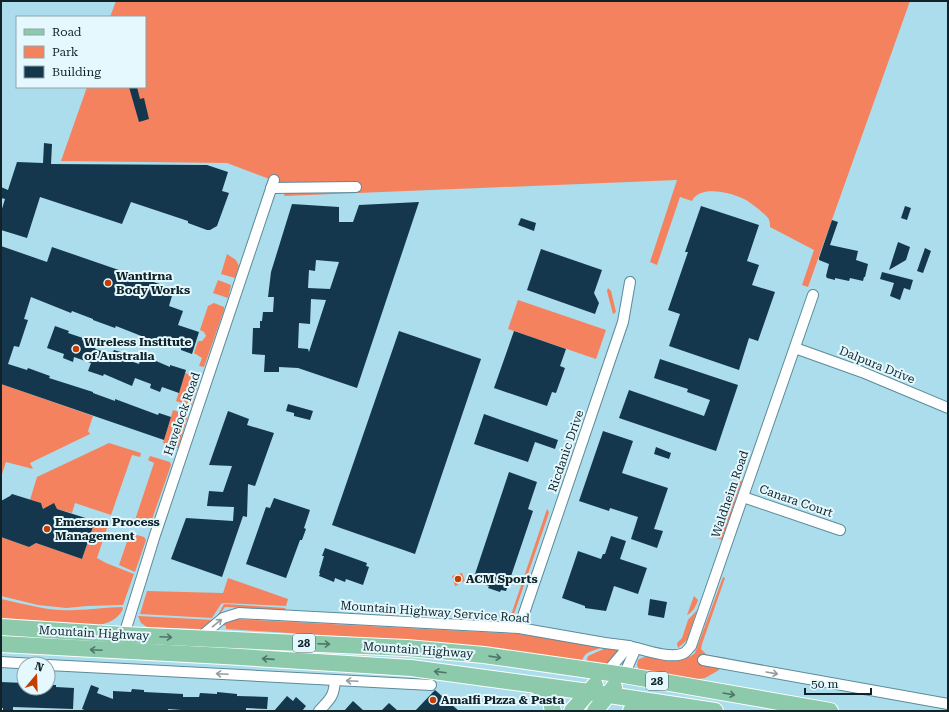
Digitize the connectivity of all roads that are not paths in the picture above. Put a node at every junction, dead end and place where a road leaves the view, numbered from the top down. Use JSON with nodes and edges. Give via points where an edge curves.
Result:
{"nodes":[{"id":1,"x":356,"y":187,"type":"dead end"},
{"id":2,"x":630,"y":282,"type":"dead end"},
{"id":3,"x":813,"y":295,"type":"dead end"},
{"id":4,"x":795,"y":348,"type":"junction"},
{"id":5,"x":948,"y":408,"type":"edge"},
{"id":6,"x":743,"y":497,"type":"junction"},
{"id":7,"x":840,"y":530,"type":"dead end"},
{"id":8,"x":1,"y":627,"type":"edge"},
{"id":9,"x":519,"y":628,"type":"junction"},
{"id":10,"x":124,"y":635,"type":"junction"},
{"id":11,"x":199,"y":638,"type":"junction"},
{"id":12,"x":1,"y":644,"type":"edge"},
{"id":13,"x":632,"y":647,"type":"junction"},
{"id":14,"x":407,"y":648,"type":"junction"},
{"id":15,"x":123,"y":651,"type":"junction"},
{"id":16,"x":702,"y":660,"type":"dead end"},
{"id":17,"x":1,"y":662,"type":"edge"},
{"id":18,"x":16,"y":663,"type":"edge"},
{"id":19,"x":56,"y":665,"type":"edge"},
{"id":20,"x":606,"y":673,"type":"junction"},
{"id":21,"x":460,"y":675,"type":"junction"},
{"id":22,"x":624,"y":675,"type":"junction"},
{"id":23,"x":335,"y":680,"type":"junction"},
{"id":24,"x":536,"y":685,"type":"junction"},
{"id":25,"x":431,"y":686,"type":"dead end"},
{"id":26,"x":589,"y":692,"type":"junction"},
{"id":27,"x":608,"y":695,"type":"junction"},
{"id":28,"x":948,"y":704,"type":"edge"},
{"id":29,"x":319,"y":711,"type":"edge"},
{"id":30,"x":553,"y":711,"type":"edge"},
{"id":31,"x":572,"y":711,"type":"edge"},
{"id":32,"x":595,"y":711,"type":"edge"},
{"id":33,"x":631,"y":711,"type":"edge"},
{"id":34,"x":714,"y":711,"type":"edge"},
{"id":35,"x":830,"y":711,"type":"edge"}],
"edges":[{"from":1,"to":10,"type":"street","name":"Havelock Road","via":[[272,184]]},
{"from":2,"to":9,"type":"street","name":"Ricdanic Drive","via":[[623,322]]},
{"from":3,"to":4,"type":"street","name":"Waldheim Road"},
{"from":4,"to":5,"type":"street","name":"Dalpura Drive","via":[[869,374]]},
{"from":4,"to":6,"type":"street","name":"Waldheim Road"},
{"from":6,"to":7,"type":"street","name":"Canara Court"},
{"from":6,"to":13,"type":"street","name":"Waldheim Road","via":[[691,646],[684,653],[675,655]]},
{"from":8,"to":10,"type":"main road","name":"Mountain Highway","number":"28"},
{"from":11,"to":9,"type":"street","name":"Mountain Highway Service Road","one_way":true,"via":[[223,618],[239,613]]},
{"from":9,"to":13,"type":"street","name":"Mountain Highway Service Road"},
{"from":10,"to":11,"type":"main road","name":"Mountain Highway","number":"28","one_way":true},
{"from":10,"to":15,"type":"main road"},
{"from":11,"to":14,"type":"main road","name":"Mountain Highway","number":"28","one_way":true},
{"from":15,"to":12,"type":"main road","name":"Mountain Highway","number":"28","one_way":true},
{"from":13,"to":20,"type":"street"},
{"from":13,"to":22,"type":"street"},
{"from":14,"to":20,"type":"main road","name":"Mountain Highway","number":"28","one_way":true,"via":[[484,655]]},
{"from":14,"to":21,"type":"main road","via":[[450,661]]},
{"from":21,"to":15,"type":"main road","name":"Mountain Highway","number":"28","one_way":true,"via":[[411,668]]},
{"from":16,"to":28,"type":"street","one_way":true},
{"from":17,"to":18,"type":"street"},
{"from":23,"to":19,"type":"street","one_way":true},
{"from":20,"to":22,"type":"main road","name":"Mountain Highway","number":"28"},
{"from":20,"to":26,"type":"main road"},
{"from":21,"to":24,"type":"main road","name":"Mountain Highway","number":"28"},
{"from":22,"to":27,"type":"main road"},
{"from":22,"to":35,"type":"main road","name":"Mountain Highway","number":"28","one_way":true},
{"from":25,"to":23,"type":"street","one_way":true},
{"from":23,"to":29,"type":"street","via":[[333,695]]},
{"from":24,"to":26,"type":"main road","name":"Mountain Highway","number":"28"},
{"from":24,"to":30,"type":"main road","via":[[550,698]]},
{"from":26,"to":27,"type":"main road","name":"Mountain Highway","number":"28"},
{"from":26,"to":31,"type":"main road"},
{"from":27,"to":32,"type":"main road"},
{"from":27,"to":34,"type":"main road","name":"Mountain Highway","number":"28"},
{"from":33,"to":34,"type":"main road"}]}
